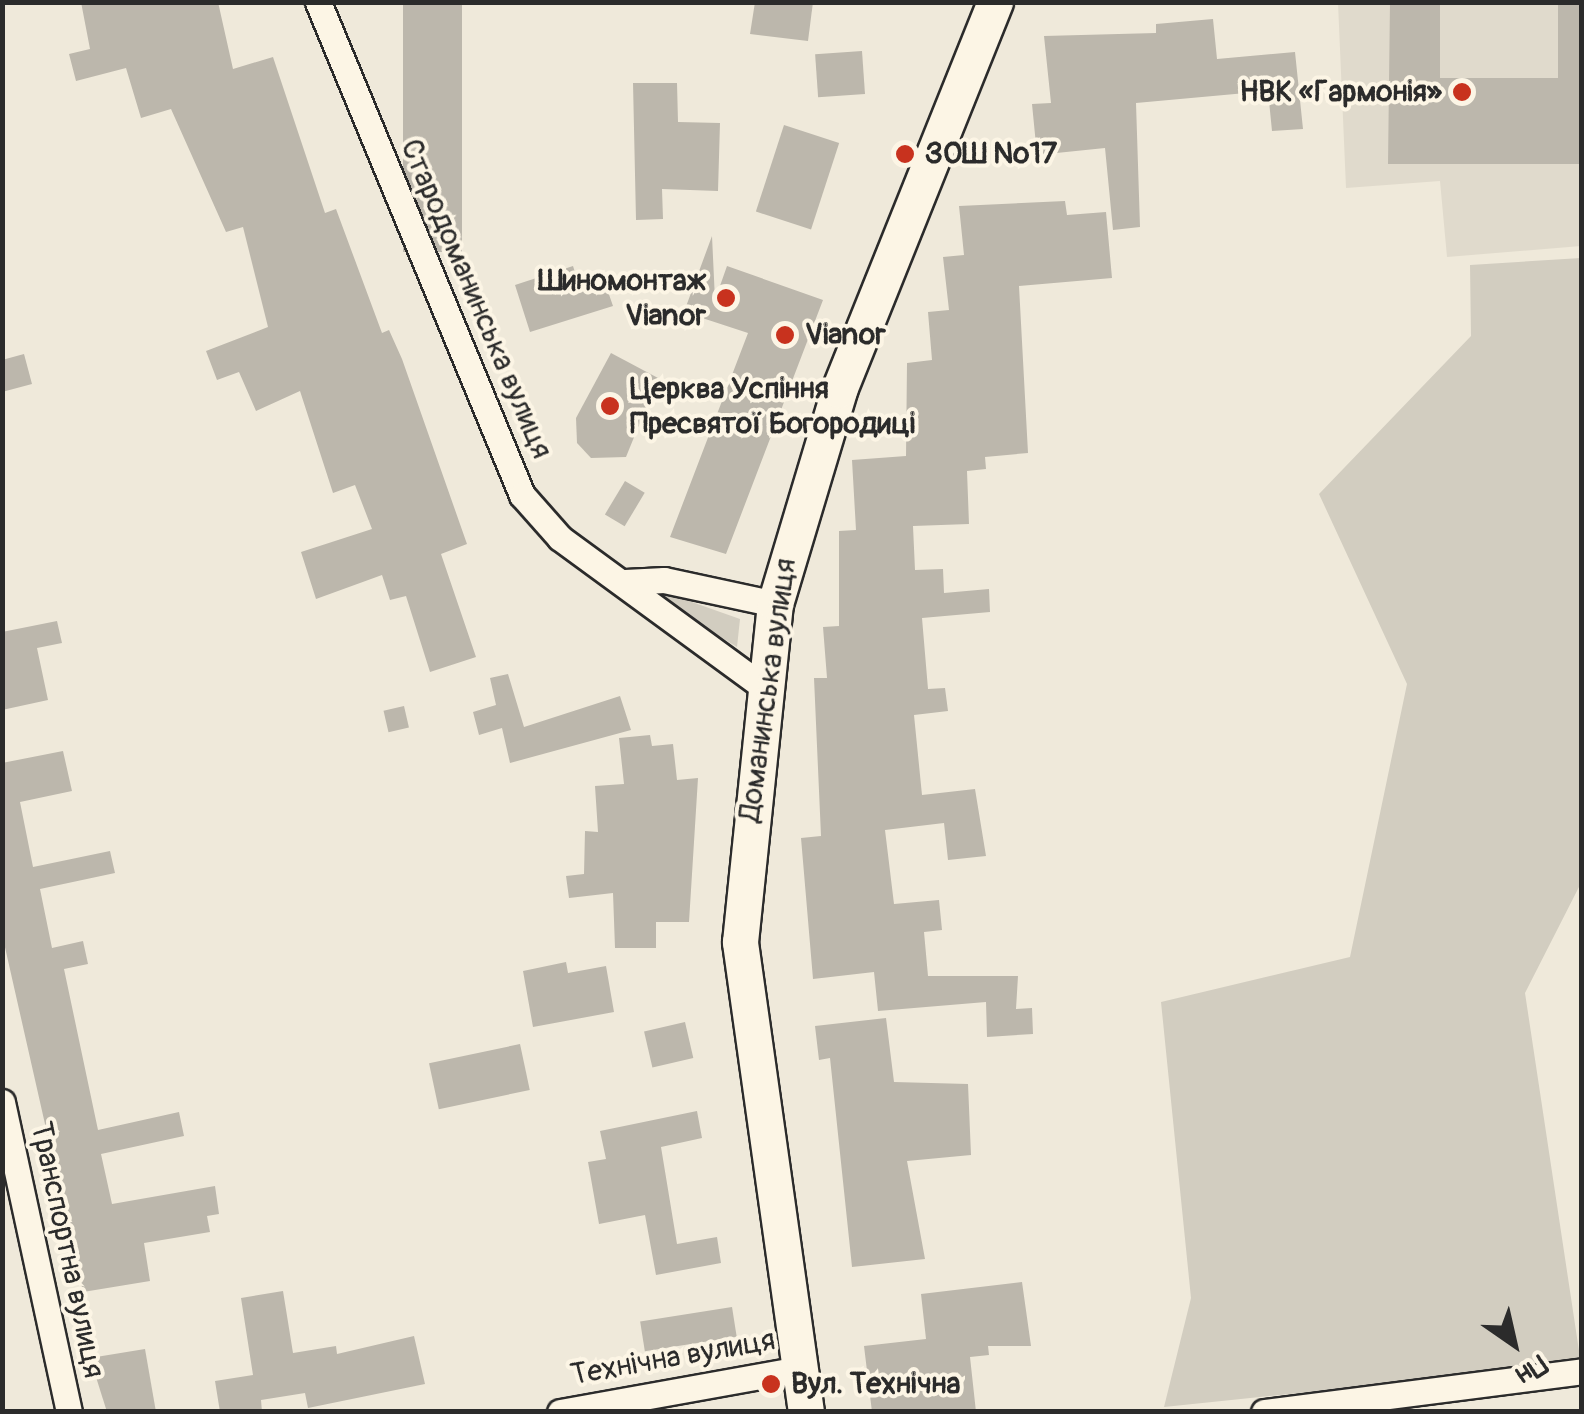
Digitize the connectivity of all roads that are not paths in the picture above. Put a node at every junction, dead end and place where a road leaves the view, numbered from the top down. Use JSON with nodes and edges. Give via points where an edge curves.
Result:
{"nodes":[{"id":1,"x":318,"y":2,"type":"edge"},
{"id":2,"x":995,"y":2,"type":"edge"},
{"id":3,"x":624,"y":582,"type":"junction"},
{"id":4,"x":775,"y":604,"type":"junction"},
{"id":5,"x":765,"y":688,"type":"junction"},
{"id":6,"x":2,"y":1102,"type":"edge"},
{"id":7,"x":798,"y":1368,"type":"junction"},
{"id":8,"x":1582,"y":1371,"type":"edge"},
{"id":9,"x":69,"y":1412,"type":"edge"},
{"id":10,"x":560,"y":1412,"type":"edge"},
{"id":11,"x":806,"y":1412,"type":"edge"},
{"id":12,"x":1264,"y":1412,"type":"edge"}],
"edges":[{"from":1,"to":3,"type":"street","name":"Стародоманинська вулиця","via":[[522,495],[560,538]]},
{"from":2,"to":4,"type":"main road","name":"Доманинська вулиця","via":[[838,390]]},
{"from":3,"to":4,"type":"street","via":[[664,580]]},
{"from":3,"to":5,"type":"street","name":"Стародоманинська вулиця"},
{"from":4,"to":5,"type":"main road","name":"Доманинська вулиця"},
{"from":5,"to":7,"type":"main road","name":"Доманинська вулиця","via":[[742,990]]},
{"from":6,"to":9,"type":"street","name":"Транспортна вулиця"},
{"from":7,"to":10,"type":"street","name":"Технічна вулиця"},
{"from":7,"to":11,"type":"main road","name":"Доманинська вулиця"},
{"from":8,"to":12,"type":"street"}]}
